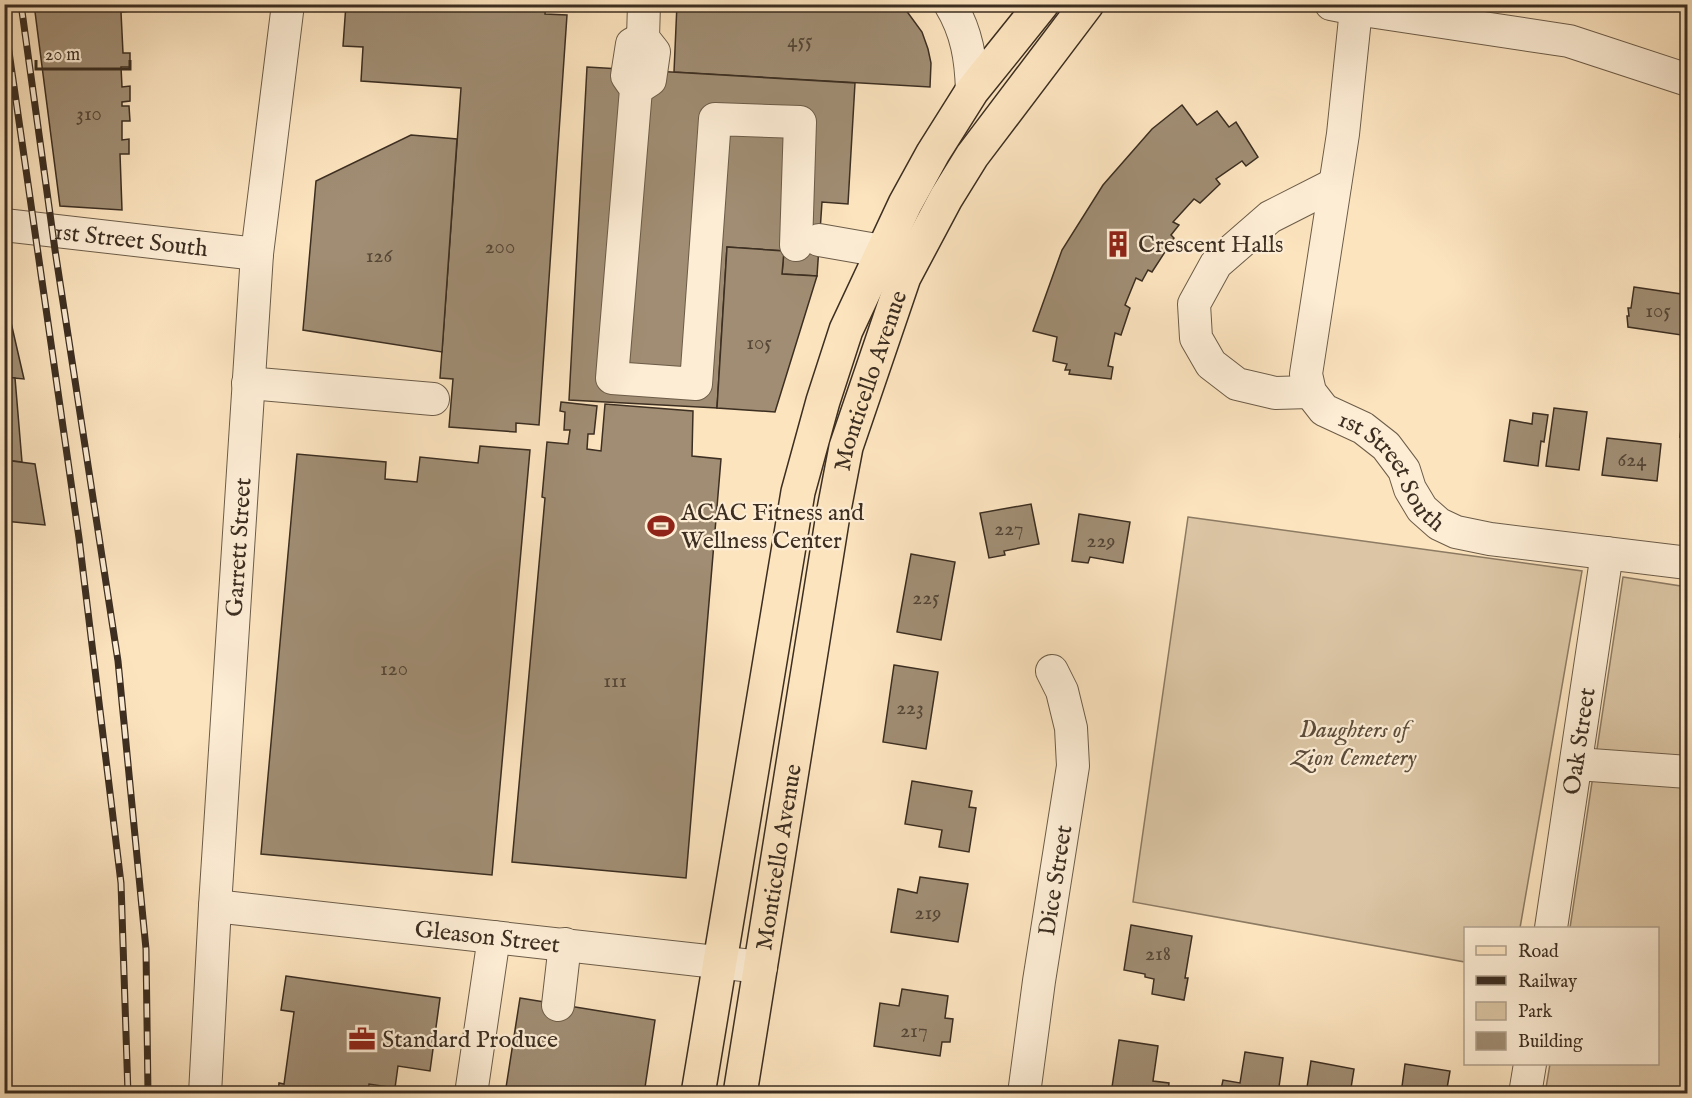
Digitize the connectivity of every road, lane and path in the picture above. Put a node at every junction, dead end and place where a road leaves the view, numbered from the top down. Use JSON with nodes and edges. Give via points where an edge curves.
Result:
{"nodes":[{"id":1,"x":288,"y":4,"type":"edge"},
{"id":2,"x":645,"y":4,"type":"edge"},
{"id":3,"x":950,"y":4,"type":"edge"},
{"id":4,"x":1042,"y":4,"type":"edge"},
{"id":5,"x":1087,"y":4,"type":"edge"},
{"id":6,"x":1343,"y":7,"type":"edge"},
{"id":7,"x":1688,"y":80,"type":"edge"},
{"id":8,"x":972,"y":91,"type":"junction"},
{"id":9,"x":1335,"y":184,"type":"junction"},
{"id":10,"x":4,"y":225,"type":"edge"},
{"id":11,"x":882,"y":251,"type":"junction"},
{"id":12,"x":256,"y":254,"type":"junction"},
{"id":13,"x":248,"y":383,"type":"junction"},
{"id":14,"x":1310,"y":392,"type":"junction"},
{"id":15,"x":433,"y":399,"type":"dead end"},
{"id":16,"x":1607,"y":554,"type":"junction"},
{"id":17,"x":1688,"y":563,"type":"edge"},
{"id":18,"x":1052,"y":671,"type":"dead end"},
{"id":19,"x":1577,"y":764,"type":"junction"},
{"id":20,"x":1688,"y":772,"type":"edge"},
{"id":21,"x":215,"y":906,"type":"junction"},
{"id":22,"x":1551,"y":927,"type":"edge"},
{"id":23,"x":494,"y":937,"type":"junction"},
{"id":24,"x":565,"y":944,"type":"junction"},
{"id":25,"x":720,"y":962,"type":"junction"},
{"id":26,"x":760,"y":967,"type":"junction"},
{"id":27,"x":558,"y":1005,"type":"dead end"},
{"id":28,"x":1530,"y":1065,"type":"edge"},
{"id":29,"x":205,"y":1094,"type":"edge"},
{"id":30,"x":471,"y":1094,"type":"edge"},
{"id":31,"x":698,"y":1094,"type":"edge"},
{"id":32,"x":740,"y":1094,"type":"edge"},
{"id":33,"x":1024,"y":1094,"type":"edge"},
{"id":34,"x":1525,"y":1094,"type":"edge"}],
"edges":[{"from":1,"to":12,"type":"street","name":"Garrett Street"},
{"from":2,"to":11,"type":"street","via":[[643,38],[632,44],[627,76],[636,89],[612,378],[696,384],[716,119],[800,122],[807,243]]},
{"from":3,"to":8,"type":"street","via":[[967,41]]},
{"from":4,"to":8,"type":"main road","name":"Monticello Avenue"},
{"from":5,"to":26,"type":"main road","name":"Monticello Avenue","via":[[972,156],[946,198],[904,277],[860,403],[846,447],[833,515]]},
{"from":6,"to":7,"type":"street","via":[[1569,41]]},
{"from":6,"to":9,"type":"street","name":"1st Street South","via":[[1342,134]]},
{"from":8,"to":11,"type":"main road","name":"Monticello Avenue","via":[[933,153]]},
{"from":9,"to":14,"type":"street","name":"1st Street South","via":[[1306,374]]},
{"from":9,"to":14,"type":"street","via":[[1270,217],[1216,264],[1194,304],[1196,338],[1211,364],[1237,384],[1275,393]]},
{"from":10,"to":12,"type":"street","name":"1st Street South"},
{"from":11,"to":25,"type":"main road","name":"Monticello Avenue","via":[[846,330],[798,492]]},
{"from":12,"to":13,"type":"street","name":"Garrett Street"},
{"from":13,"to":15,"type":"street"},
{"from":13,"to":21,"type":"street","name":"Garrett Street"},
{"from":14,"to":16,"type":"street","name":"1st Street South","via":[[1324,410],[1363,428],[1386,446],[1404,470],[1422,509],[1439,524],[1490,539]]},
{"from":16,"to":17,"type":"street","name":"1st Street South"},
{"from":16,"to":19,"type":"street","name":"Oak Street"},
{"from":18,"to":33,"type":"street","name":"Dice Street","via":[[1071,728],[1073,766]]},
{"from":19,"to":20,"type":"street"},
{"from":19,"to":22,"type":"street","name":"Oak Street"},
{"from":21,"to":23,"type":"street","name":"Gleason Street"},
{"from":21,"to":29,"type":"street","name":"Garrett Street"},
{"from":23,"to":24,"type":"street","name":"Gleason Street"},
{"from":23,"to":30,"type":"street"},
{"from":24,"to":25,"type":"street","name":"Gleason Street"},
{"from":24,"to":27,"type":"street"},
{"from":25,"to":26,"type":"street","name":"Gleason Street"},
{"from":25,"to":31,"type":"main road","name":"Monticello Avenue"},
{"from":26,"to":32,"type":"main road","name":"Monticello Avenue"},
{"from":28,"to":34,"type":"street"}]}
